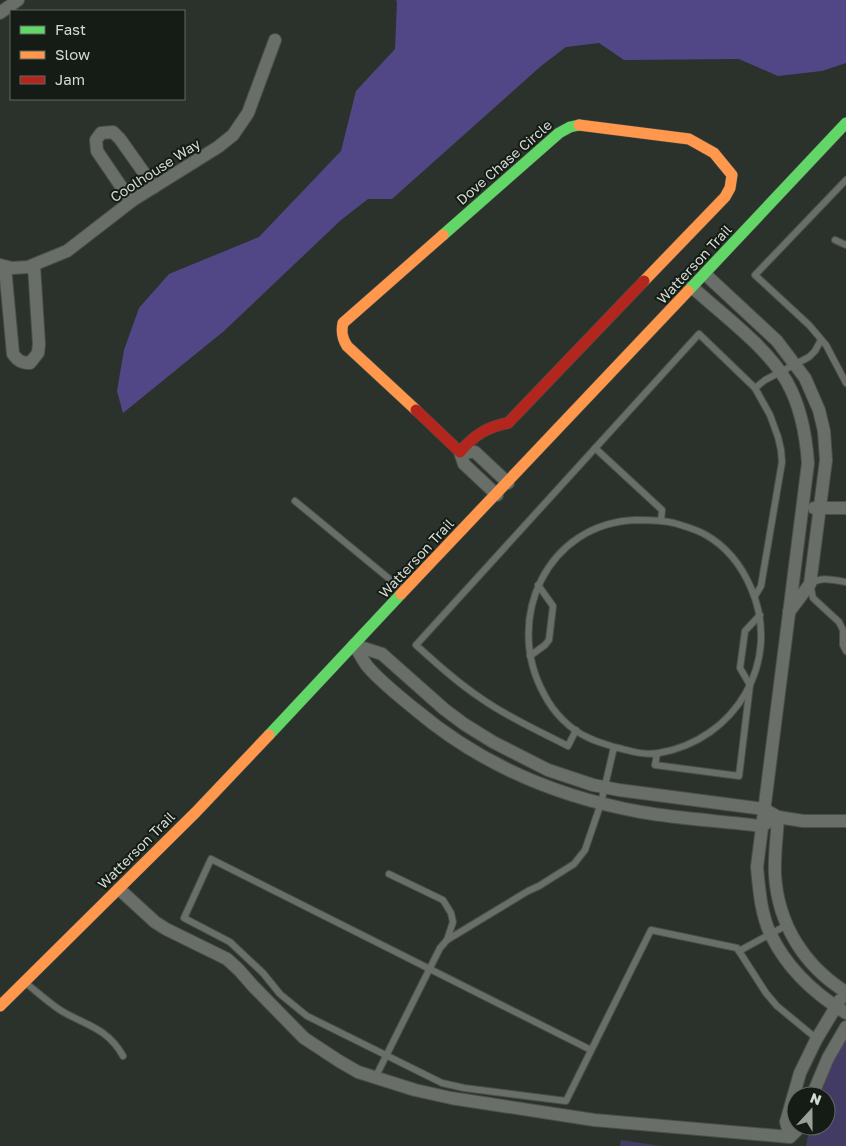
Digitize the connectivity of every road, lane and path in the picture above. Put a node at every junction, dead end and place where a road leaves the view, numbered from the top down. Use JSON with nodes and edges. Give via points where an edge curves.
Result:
{"nodes":[{"id":1,"x":18,"y":0,"type":"edge"},
{"id":2,"x":0,"y":12,"type":"edge"},
{"id":3,"x":275,"y":40,"type":"dead end"},
{"id":4,"x":846,"y":123,"type":"edge"},
{"id":5,"x":846,"y":180,"type":"edge"},
{"id":6,"x":154,"y":187,"type":"junction"},
{"id":7,"x":132,"y":201,"type":"junction"},
{"id":8,"x":835,"y":240,"type":"dead end"},
{"id":9,"x":846,"y":245,"type":"edge"},
{"id":10,"x":3,"y":266,"type":"edge"},
{"id":11,"x":34,"y":266,"type":"junction"},
{"id":12,"x":705,"y":274,"type":"junction"},
{"id":13,"x":692,"y":287,"type":"junction"},
{"id":14,"x":821,"y":340,"type":"junction"},
{"id":15,"x":796,"y":364,"type":"junction"},
{"id":16,"x":781,"y":372,"type":"junction"},
{"id":17,"x":846,"y":383,"type":"edge"},
{"id":18,"x":755,"y":388,"type":"junction"},
{"id":19,"x":595,"y":448,"type":"junction"},
{"id":20,"x":460,"y":452,"type":"junction"},
{"id":21,"x":508,"y":482,"type":"junction"},
{"id":22,"x":497,"y":494,"type":"junction"},
{"id":23,"x":295,"y":501,"type":"dead end"},
{"id":24,"x":802,"y":508,"type":"junction"},
{"id":25,"x":820,"y":508,"type":"junction"},
{"id":26,"x":846,"y":508,"type":"edge"},
{"id":27,"x":661,"y":521,"type":"junction"},
{"id":28,"x":796,"y":548,"type":"junction"},
{"id":29,"x":846,"y":582,"type":"edge"},
{"id":30,"x":810,"y":584,"type":"junction"},
{"id":31,"x":538,"y":585,"type":"junction"},
{"id":32,"x":405,"y":592,"type":"junction"},
{"id":33,"x":755,"y":596,"type":"junction"},
{"id":34,"x":789,"y":612,"type":"junction"},
{"id":35,"x":760,"y":615,"type":"junction"},
{"id":36,"x":354,"y":645,"type":"junction"},
{"id":37,"x":846,"y":651,"type":"edge"},
{"id":38,"x":530,"y":656,"type":"junction"},
{"id":39,"x":750,"y":685,"type":"junction"},
{"id":40,"x":576,"y":730,"type":"junction"},
{"id":41,"x":614,"y":747,"type":"junction"},
{"id":42,"x":657,"y":754,"type":"junction"},
{"id":43,"x":605,"y":787,"type":"junction"},
{"id":44,"x":601,"y":803,"type":"junction"},
{"id":45,"x":764,"y":809,"type":"junction"},
{"id":46,"x":778,"y":817,"type":"junction"},
{"id":47,"x":846,"y":821,"type":"edge"},
{"id":48,"x":761,"y":826,"type":"junction"},
{"id":49,"x":389,"y":874,"type":"dead end"},
{"id":50,"x":119,"y":889,"type":"junction"},
{"id":51,"x":787,"y":925,"type":"junction"},
{"id":52,"x":770,"y":934,"type":"junction"},
{"id":53,"x":447,"y":940,"type":"junction"},
{"id":54,"x":739,"y":951,"type":"junction"},
{"id":55,"x":428,"y":968,"type":"junction"},
{"id":56,"x":25,"y":982,"type":"junction"},
{"id":57,"x":846,"y":992,"type":"edge"},
{"id":58,"x":0,"y":1006,"type":"edge"},
{"id":59,"x":841,"y":1010,"type":"edge"},
{"id":60,"x":846,"y":1027,"type":"edge"},
{"id":61,"x":817,"y":1039,"type":"junction"},
{"id":62,"x":591,"y":1050,"type":"junction"},
{"id":63,"x":123,"y":1056,"type":"dead end"},
{"id":64,"x":386,"y":1056,"type":"junction"},
{"id":65,"x":375,"y":1078,"type":"junction"},
{"id":66,"x":816,"y":1086,"type":"edge"},
{"id":67,"x":566,"y":1100,"type":"junction"},
{"id":68,"x":558,"y":1114,"type":"junction"},
{"id":69,"x":790,"y":1137,"type":"joint"}],
"edges":[{"from":1,"to":2,"type":"street"},
{"from":3,"to":6,"type":"street","name":"Coolhouse Way","via":[[248,113],[233,134]]},
{"from":4,"to":12,"type":"main road","name":"Watterson Trail"},
{"from":5,"to":14,"type":"lane","via":[[755,275]]},
{"from":6,"to":7,"type":"street","name":"Coolhouse Way"},
{"from":6,"to":7,"type":"street","via":[[120,139],[113,132],[101,132],[96,140],[97,151]]},
{"from":7,"to":11,"type":"street","name":"Coolhouse Way","via":[[67,251]]},
{"from":8,"to":9,"type":"lane"},
{"from":10,"to":11,"type":"street","name":"Coolhouse Way"},
{"from":10,"to":11,"type":"street","via":[[13,354],[23,363],[30,363],[38,353]]},
{"from":12,"to":13,"type":"main road","name":"Watterson Trail"},
{"from":12,"to":15,"type":"street","via":[[778,341]]},
{"from":13,"to":16,"type":"street","via":[[759,347]]},
{"from":13,"to":21,"type":"main road","name":"Watterson Trail"},
{"from":14,"to":15,"type":"lane","via":[[815,351]]},
{"from":14,"to":17,"type":"lane"},
{"from":15,"to":16,"type":"lane"},
{"from":15,"to":25,"type":"street","via":[[813,393],[824,431],[826,460]]},
{"from":16,"to":18,"type":"lane"},
{"from":16,"to":24,"type":"street","via":[[798,404],[807,444]]},
{"from":18,"to":19,"type":"lane","via":[[699,334]]},
{"from":18,"to":33,"type":"lane","via":[[770,415],[782,462],[762,586]]},
{"from":19,"to":27,"type":"lane","via":[[662,510]]},
{"from":19,"to":40,"type":"lane","via":[[416,645],[481,698],[530,728],[568,746]]},
{"from":20,"to":20,"type":"main road","name":"Dove Chase Circle","via":[[347,346],[342,338],[343,323],[559,133],[570,127],[580,125],[689,139],[717,155],[732,175],[730,188],[724,197],[508,423],[488,426],[478,432]]},
{"from":20,"to":21,"type":"street","name":"Dove Chase Circle","via":[[475,452]]},
{"from":20,"to":22,"type":"street","name":"Dove Chase Circle","via":[[464,464]]},
{"from":21,"to":22,"type":"main road","name":"Watterson Trail"},
{"from":22,"to":32,"type":"main road","name":"Watterson Trail"},
{"from":23,"to":32,"type":"lane"},
{"from":24,"to":25,"type":"street"},
{"from":24,"to":28,"type":"street"},
{"from":25,"to":26,"type":"street"},
{"from":25,"to":30,"type":"street"},
{"from":27,"to":31,"type":"lane","via":[[625,520],[599,527],[576,539],[552,561]]},
{"from":27,"to":33,"type":"lane","via":[[695,530],[724,548],[737,562]]},
{"from":28,"to":30,"type":"street"},
{"from":28,"to":34,"type":"street"},
{"from":29,"to":30,"type":"lane","via":[[822,578]]},
{"from":30,"to":34,"type":"street"},
{"from":30,"to":37,"type":"lane","via":[[813,598],[839,622]]},
{"from":31,"to":38,"type":"lane","via":[[528,623]]},
{"from":31,"to":38,"type":"lane","via":[[553,606],[548,640]]},
{"from":32,"to":36,"type":"main road","name":"Watterson Trail"},
{"from":33,"to":35,"type":"lane"},
{"from":34,"to":45,"type":"street"},
{"from":35,"to":39,"type":"lane","via":[[761,646]]},
{"from":35,"to":39,"type":"lane","via":[[745,631],[740,668]]},
{"from":36,"to":43,"type":"street","via":[[382,654],[444,709],[493,742],[548,770]]},
{"from":36,"to":44,"type":"street","via":[[367,667],[430,721],[473,752],[537,783]]},
{"from":36,"to":50,"type":"main road","name":"Watterson Trail"},
{"from":38,"to":40,"type":"lane","via":[[537,682],[548,702]]},
{"from":39,"to":42,"type":"lane","via":[[741,702],[706,736]]},
{"from":39,"to":42,"type":"lane","via":[[739,776],[656,765]]},
{"from":40,"to":41,"type":"lane","via":[[589,739]]},
{"from":41,"to":42,"type":"lane"},
{"from":41,"to":43,"type":"lane"},
{"from":43,"to":44,"type":"lane"},
{"from":43,"to":45,"type":"street"},
{"from":44,"to":48,"type":"street","via":[[643,812]]},
{"from":44,"to":53,"type":"lane","via":[[585,850],[574,864]]},
{"from":45,"to":46,"type":"street"},
{"from":45,"to":48,"type":"street"},
{"from":46,"to":47,"type":"street","via":[[803,821]]},
{"from":46,"to":48,"type":"street"},
{"from":46,"to":51,"type":"street","via":[[775,873],[777,895]]},
{"from":48,"to":52,"type":"street","via":[[757,867],[759,892]]},
{"from":49,"to":53,"type":"lane","via":[[443,900],[451,912]]},
{"from":50,"to":56,"type":"main road","name":"Watterson Trail"},
{"from":50,"to":65,"type":"street","via":[[160,925],[227,959],[304,1038],[358,1072]]},
{"from":51,"to":52,"type":"lane"},
{"from":51,"to":57,"type":"street","via":[[816,970]]},
{"from":52,"to":54,"type":"lane"},
{"from":52,"to":59,"type":"street","via":[[811,988]]},
{"from":53,"to":55,"type":"lane"},
{"from":54,"to":61,"type":"lane","via":[[777,1006]]},
{"from":54,"to":62,"type":"lane","via":[[738,948],[652,930]]},
{"from":55,"to":62,"type":"lane"},
{"from":55,"to":64,"type":"lane"},
{"from":55,"to":64,"type":"lane","via":[[211,859],[184,918],[230,942],[306,1016]]},
{"from":56,"to":58,"type":"main road","name":"Watterson Trail"},
{"from":56,"to":63,"type":"lane","via":[[60,1010],[97,1028]]},
{"from":57,"to":59,"type":"street"},
{"from":59,"to":61,"type":"street"},
{"from":60,"to":66,"type":"street"},
{"from":61,"to":69,"type":"street","via":[[792,1097],[786,1122]]},
{"from":62,"to":67,"type":"lane"},
{"from":64,"to":65,"type":"lane"},
{"from":64,"to":67,"type":"lane","via":[[442,1083]]},
{"from":65,"to":68,"type":"street","via":[[451,1098]]},
{"from":67,"to":68,"type":"lane"},
{"from":68,"to":69,"type":"street"}]}
